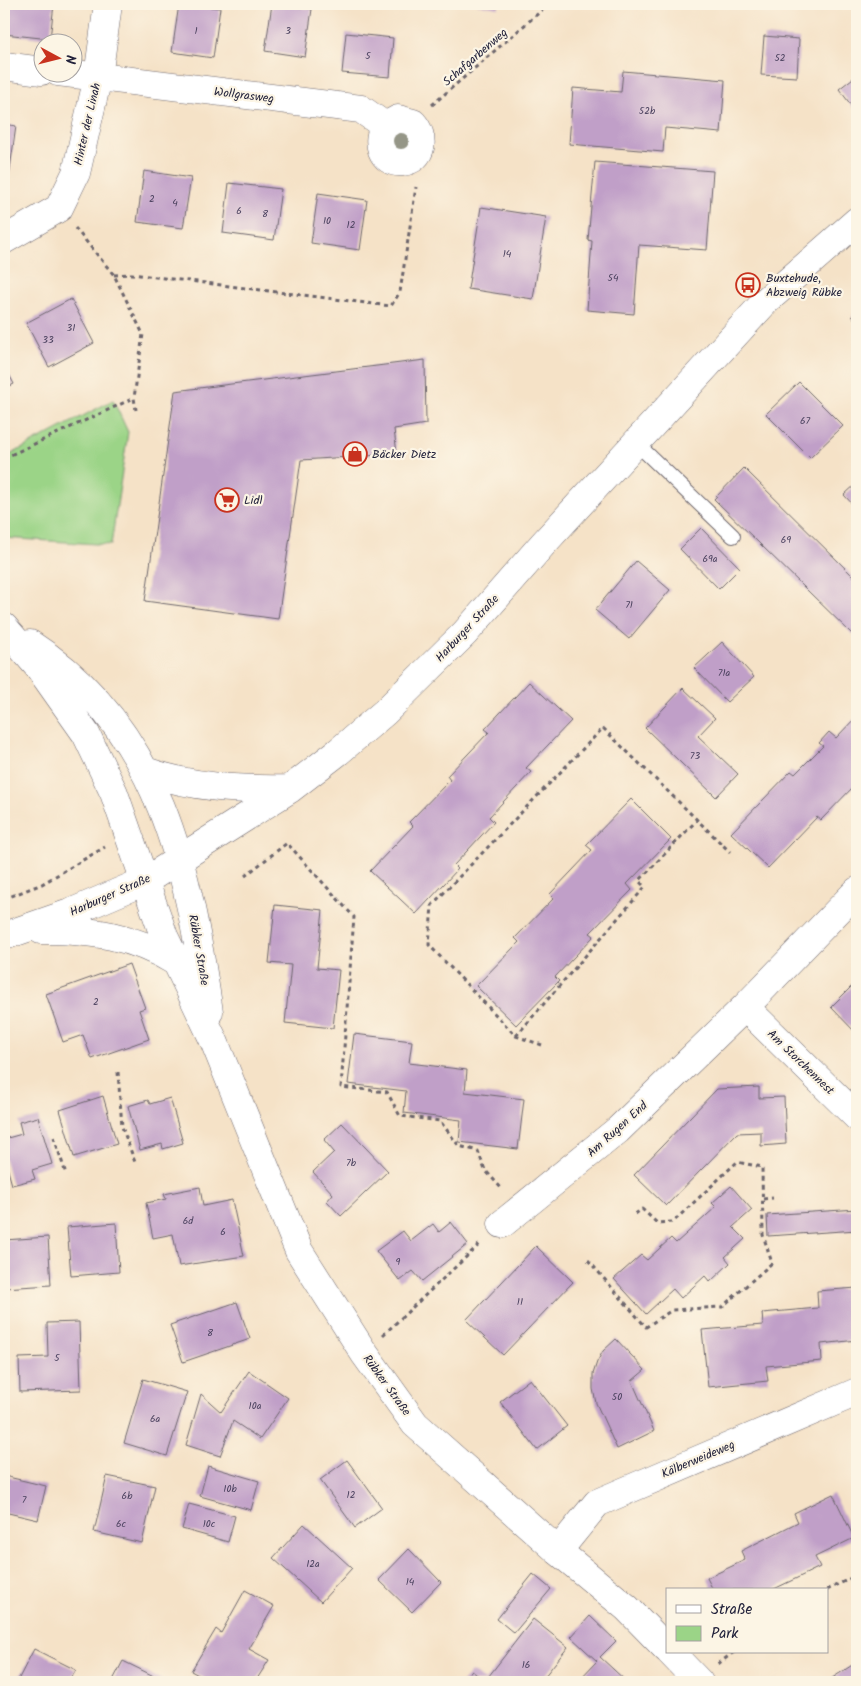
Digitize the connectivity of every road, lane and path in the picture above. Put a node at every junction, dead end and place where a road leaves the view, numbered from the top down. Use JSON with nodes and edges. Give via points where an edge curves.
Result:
{"nodes":[{"id":1,"x":108,"y":4,"type":"edge"},
{"id":2,"x":548,"y":4,"type":"edge"},
{"id":3,"x":4,"y":66,"type":"edge"},
{"id":4,"x":32,"y":70,"type":"edge"},
{"id":5,"x":82,"y":75,"type":"edge"},
{"id":6,"x":98,"y":77,"type":"junction"},
{"id":7,"x":413,"y":123,"type":"junction"},
{"id":8,"x":385,"y":126,"type":"junction"},
{"id":9,"x":411,"y":159,"type":"junction"},
{"id":10,"x":59,"y":208,"type":"junction"},
{"id":11,"x":857,"y":221,"type":"edge"},
{"id":12,"x":4,"y":240,"type":"edge"},
{"id":13,"x":114,"y":275,"type":"junction"},
{"id":14,"x":134,"y":398,"type":"junction"},
{"id":15,"x":136,"y":410,"type":"dead end"},
{"id":16,"x":636,"y":443,"type":"junction"},
{"id":17,"x":4,"y":458,"type":"edge"},
{"id":18,"x":733,"y":536,"type":"dead end"},
{"id":19,"x":4,"y":627,"type":"edge"},
{"id":20,"x":145,"y":771,"type":"junction"},
{"id":21,"x":290,"y":789,"type":"junction"},
{"id":22,"x":696,"y":820,"type":"junction"},
{"id":23,"x":730,"y":852,"type":"dead end"},
{"id":24,"x":178,"y":860,"type":"junction"},
{"id":25,"x":245,"y":876,"type":"dead end"},
{"id":26,"x":145,"y":881,"type":"junction"},
{"id":27,"x":857,"y":891,"type":"edge"},
{"id":28,"x":14,"y":933,"type":"edge"},
{"id":29,"x":176,"y":962,"type":"junction"},
{"id":30,"x":746,"y":1007,"type":"junction"},
{"id":31,"x":516,"y":1036,"type":"junction"},
{"id":32,"x":214,"y":1041,"type":"junction"},
{"id":33,"x":542,"y":1045,"type":"dead end"},
{"id":34,"x":118,"y":1072,"type":"dead end"},
{"id":35,"x":857,"y":1117,"type":"edge"},
{"id":36,"x":54,"y":1137,"type":"dead end"},
{"id":37,"x":136,"y":1165,"type":"dead end"},
{"id":38,"x":66,"y":1174,"type":"dead end"},
{"id":39,"x":773,"y":1198,"type":"dead end"},
{"id":40,"x":763,"y":1199,"type":"junction"},
{"id":41,"x":634,"y":1215,"type":"dead end"},
{"id":42,"x":511,"y":1216,"type":"junction"},
{"id":43,"x":588,"y":1260,"type":"dead end"},
{"id":44,"x":364,"y":1353,"type":"junction"},
{"id":45,"x":857,"y":1392,"type":"edge"},
{"id":46,"x":558,"y":1551,"type":"junction"},
{"id":47,"x":857,"y":1574,"type":"edge"},
{"id":48,"x":828,"y":1589,"type":"edge"},
{"id":49,"x":666,"y":1648,"type":"edge"},
{"id":50,"x":672,"y":1654,"type":"edge"},
{"id":51,"x":699,"y":1682,"type":"edge"}],
"edges":[{"from":1,"to":6,"type":"street","name":"Hinter der Linah"},
{"from":2,"to":7,"type":"path","name":"Schafgarbenweg"},
{"from":3,"to":4,"type":"street"},
{"from":5,"to":6,"type":"street","name":"Wollgrasweg"},
{"from":6,"to":8,"type":"street","name":"Wollgrasweg","via":[[361,109]]},
{"from":6,"to":10,"type":"street","name":"Hinter der Linah","via":[[76,173]]},
{"from":7,"to":8,"type":"street","via":[[398,119]]},
{"from":7,"to":9,"type":"street","via":[[422,144]]},
{"from":8,"to":9,"type":"street","via":[[379,139],[380,148],[386,156],[394,161]]},
{"from":9,"to":13,"type":"path","via":[[416,186],[400,292],[391,306],[132,274]]},
{"from":10,"to":12,"type":"street"},
{"from":10,"to":13,"type":"path"},
{"from":11,"to":16,"type":"street","name":"Harburger Straße","via":[[766,301]]},
{"from":13,"to":14,"type":"path","via":[[143,334]]},
{"from":14,"to":15,"type":"path"},
{"from":14,"to":17,"type":"path"},
{"from":16,"to":18,"type":"lane"},
{"from":16,"to":21,"type":"street","name":"Harburger Straße","via":[[465,633],[385,712]]},
{"from":19,"to":20,"type":"street","name":"Rübker Straße","via":[[54,659],[82,683],[130,744]]},
{"from":19,"to":26,"type":"street","name":"Rübker Straße","via":[[40,669],[86,734],[114,793]]},
{"from":20,"to":21,"type":"street","via":[[208,788]]},
{"from":20,"to":24,"type":"street","name":"Rübker Straße","via":[[166,818]]},
{"from":21,"to":24,"type":"street","name":"Harburger Straße"},
{"from":22,"to":23,"type":"path"},
{"from":22,"to":31,"type":"path","via":[[639,881],[644,887]]},
{"from":22,"to":31,"type":"path","via":[[602,728],[432,905],[430,945]]},
{"from":24,"to":26,"type":"street","name":"Harburger Straße"},
{"from":24,"to":32,"type":"street","name":"Rübker Straße","via":[[196,921]]},
{"from":25,"to":42,"type":"path","via":[[287,843],[354,917],[342,1087],[387,1092],[400,1116],[440,1121],[459,1146],[478,1151]]},
{"from":26,"to":28,"type":"street","name":"Harburger Straße"},
{"from":26,"to":29,"type":"street","name":"Rübker Straße"},
{"from":27,"to":30,"type":"street","name":"Am Rugen End"},
{"from":28,"to":29,"type":"street","via":[[83,930],[107,934],[155,949]]},
{"from":29,"to":32,"type":"street","name":"Rübker Straße"},
{"from":30,"to":35,"type":"street","name":"Am Storchennest"},
{"from":30,"to":42,"type":"street","name":"Am Rugen End","via":[[618,1130]]},
{"from":31,"to":33,"type":"path"},
{"from":32,"to":44,"type":"street","name":"Rübker Straße","via":[[299,1251]]},
{"from":34,"to":37,"type":"path","via":[[122,1127]]},
{"from":36,"to":38,"type":"path"},
{"from":39,"to":40,"type":"path"},
{"from":40,"to":41,"type":"path","via":[[762,1167],[737,1162],[673,1222],[657,1223],[642,1209]]},
{"from":40,"to":43,"type":"path","via":[[763,1235],[772,1263],[722,1307],[672,1310],[646,1327]]},
{"from":42,"to":44,"type":"path"},
{"from":44,"to":46,"type":"street","name":"Rübker Straße","via":[[415,1424]]},
{"from":45,"to":46,"type":"street","name":"Kälberweideweg","via":[[597,1503]]},
{"from":46,"to":49,"type":"street","name":"Rübker Straße","via":[[628,1608]]},
{"from":47,"to":48,"type":"path"},
{"from":50,"to":51,"type":"street"}]}
